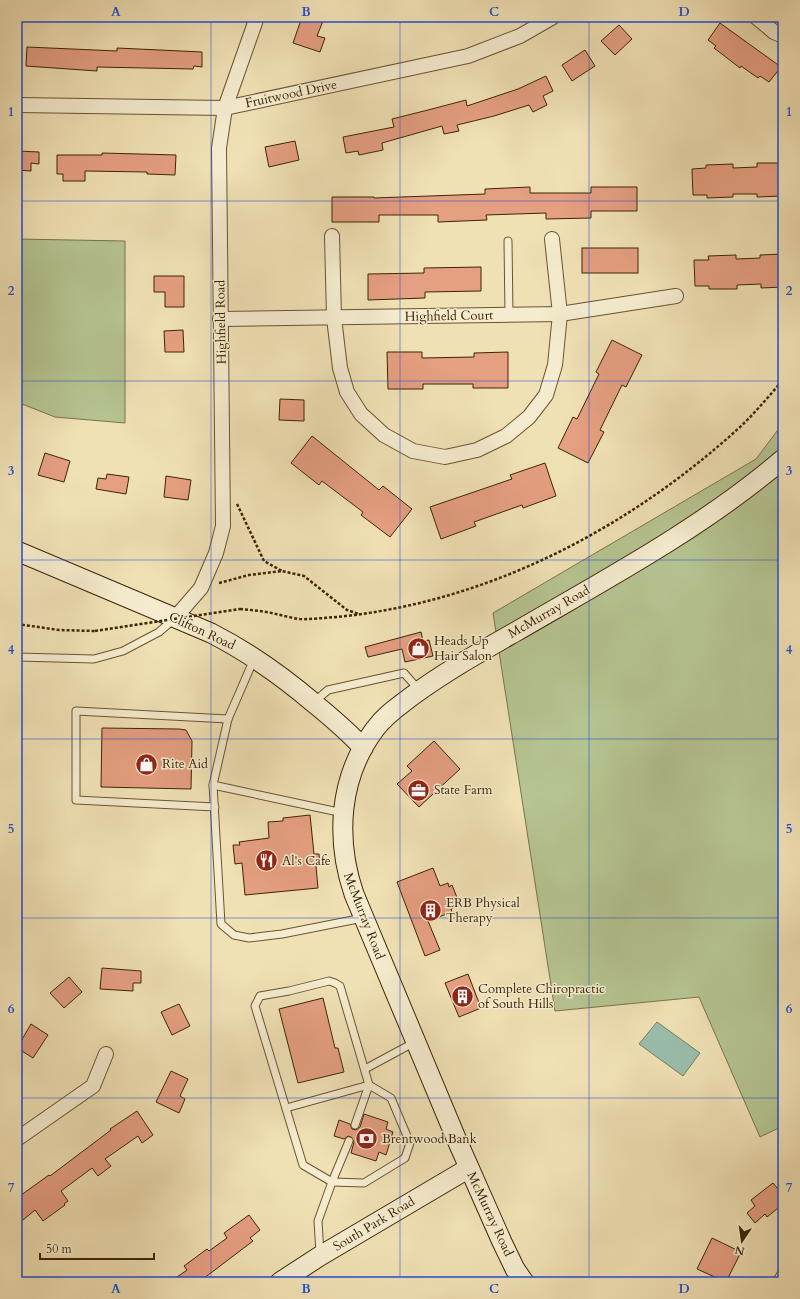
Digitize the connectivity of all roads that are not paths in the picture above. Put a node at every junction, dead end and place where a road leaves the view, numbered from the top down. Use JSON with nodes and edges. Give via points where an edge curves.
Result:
{"nodes":[{"id":1,"x":257,"y":17,"type":"edge"},
{"id":2,"x":553,"y":17,"type":"edge"},
{"id":3,"x":756,"y":17,"type":"edge"},
{"id":4,"x":783,"y":36,"type":"edge"},
{"id":5,"x":17,"y":105,"type":"edge"},
{"id":6,"x":225,"y":108,"type":"junction"},
{"id":7,"x":332,"y":236,"type":"dead end"},
{"id":8,"x":552,"y":239,"type":"dead end"},
{"id":9,"x":508,"y":240,"type":"dead end"},
{"id":10,"x":676,"y":296,"type":"dead end"},
{"id":11,"x":560,"y":314,"type":"junction"},
{"id":12,"x":509,"y":315,"type":"junction"},
{"id":13,"x":334,"y":318,"type":"junction"},
{"id":14,"x":220,"y":319,"type":"junction"},
{"id":15,"x":783,"y":459,"type":"edge"},
{"id":16,"x":17,"y":551,"type":"edge"},
{"id":17,"x":175,"y":618,"type":"junction"},
{"id":18,"x":17,"y":657,"type":"edge"},
{"id":19,"x":254,"y":657,"type":"junction"},
{"id":20,"x":420,"y":690,"type":"junction"},
{"id":21,"x":314,"y":702,"type":"junction"},
{"id":22,"x":228,"y":719,"type":"junction"},
{"id":23,"x":363,"y":748,"type":"junction"},
{"id":24,"x":213,"y":785,"type":"junction"},
{"id":25,"x":215,"y":807,"type":"junction"},
{"id":26,"x":343,"y":813,"type":"junction"},
{"id":27,"x":363,"y":918,"type":"junction"},
{"id":28,"x":416,"y":1042,"type":"junction"},
{"id":29,"x":106,"y":1054,"type":"dead end"},
{"id":30,"x":364,"y":1069,"type":"junction"},
{"id":31,"x":369,"y":1086,"type":"junction"},
{"id":32,"x":286,"y":1108,"type":"junction"},
{"id":33,"x":355,"y":1125,"type":"dead end"},
{"id":34,"x":17,"y":1139,"type":"edge"},
{"id":35,"x":349,"y":1141,"type":"dead end"},
{"id":36,"x":469,"y":1168,"type":"junction"},
{"id":37,"x":332,"y":1182,"type":"junction"},
{"id":38,"x":320,"y":1256,"type":"junction"},
{"id":39,"x":783,"y":1277,"type":"edge"},
{"id":40,"x":280,"y":1282,"type":"edge"},
{"id":41,"x":524,"y":1282,"type":"edge"},
{"id":42,"x":780,"y":1282,"type":"edge"}],
"edges":[{"from":1,"to":6,"type":"street","name":"Highfield Road"},
{"from":2,"to":6,"type":"street","name":"Fruitwood Drive","via":[[520,36],[468,56]]},
{"from":3,"to":4,"type":"street"},
{"from":5,"to":6,"type":"street","name":"Fruitwood Drive"},
{"from":6,"to":14,"type":"street","name":"Highfield Road","via":[[219,148]]},
{"from":7,"to":13,"type":"street"},
{"from":8,"to":11,"type":"street"},
{"from":9,"to":12,"type":"lane"},
{"from":10,"to":11,"type":"street","name":"Highfield Court"},
{"from":11,"to":12,"type":"street","name":"Highfield Court"},
{"from":11,"to":13,"type":"street","via":[[556,365],[546,395],[529,417],[506,436],[477,450],[445,457],[413,451],[384,435],[361,414],[347,392],[340,368]]},
{"from":12,"to":13,"type":"street","name":"Highfield Court"},
{"from":13,"to":14,"type":"street","name":"Highfield Court"},
{"from":14,"to":17,"type":"street","name":"Highfield Road","via":[[224,526],[201,588]]},
{"from":15,"to":20,"type":"main road","name":"McMurray Road","via":[[688,529]]},
{"from":16,"to":17,"type":"main road","name":"Clifton Road"},
{"from":17,"to":18,"type":"lane","via":[[159,632],[123,651],[94,659]]},
{"from":17,"to":19,"type":"main road","name":"Clifton Road","via":[[211,633]]},
{"from":19,"to":21,"type":"main road","name":"Clifton Road"},
{"from":19,"to":22,"type":"lane"},
{"from":20,"to":21,"type":"lane","via":[[404,672],[328,690]]},
{"from":20,"to":23,"type":"main road","name":"McMurray Road","via":[[384,718]]},
{"from":21,"to":23,"type":"main road","name":"Clifton Road"},
{"from":22,"to":24,"type":"lane"},
{"from":22,"to":25,"type":"lane","via":[[76,711],[76,800]]},
{"from":23,"to":26,"type":"main road","name":"McMurray Road","via":[[347,789]]},
{"from":24,"to":25,"type":"lane"},
{"from":24,"to":26,"type":"lane"},
{"from":25,"to":27,"type":"lane","via":[[221,924],[234,935],[249,938],[276,935]]},
{"from":26,"to":27,"type":"main road","name":"McMurray Road","via":[[345,862]]},
{"from":27,"to":28,"type":"main road","name":"McMurray Road"},
{"from":28,"to":30,"type":"lane"},
{"from":28,"to":36,"type":"main road","name":"McMurray Road"},
{"from":29,"to":34,"type":"street","via":[[93,1086]]},
{"from":30,"to":31,"type":"lane"},
{"from":30,"to":32,"type":"lane","via":[[340,986],[335,982],[329,981],[260,996],[255,1006]]},
{"from":31,"to":32,"type":"lane"},
{"from":31,"to":33,"type":"lane"},
{"from":31,"to":37,"type":"lane","via":[[391,1098],[410,1143],[405,1158],[364,1183]]},
{"from":32,"to":37,"type":"lane","via":[[303,1165]]},
{"from":35,"to":37,"type":"lane"},
{"from":36,"to":38,"type":"main road","name":"South Park Road"},
{"from":36,"to":41,"type":"main road","name":"McMurray Road","via":[[515,1269]]},
{"from":37,"to":38,"type":"lane","via":[[318,1220]]},
{"from":38,"to":40,"type":"main road","name":"South Park Road"},
{"from":39,"to":42,"type":"street"}]}
